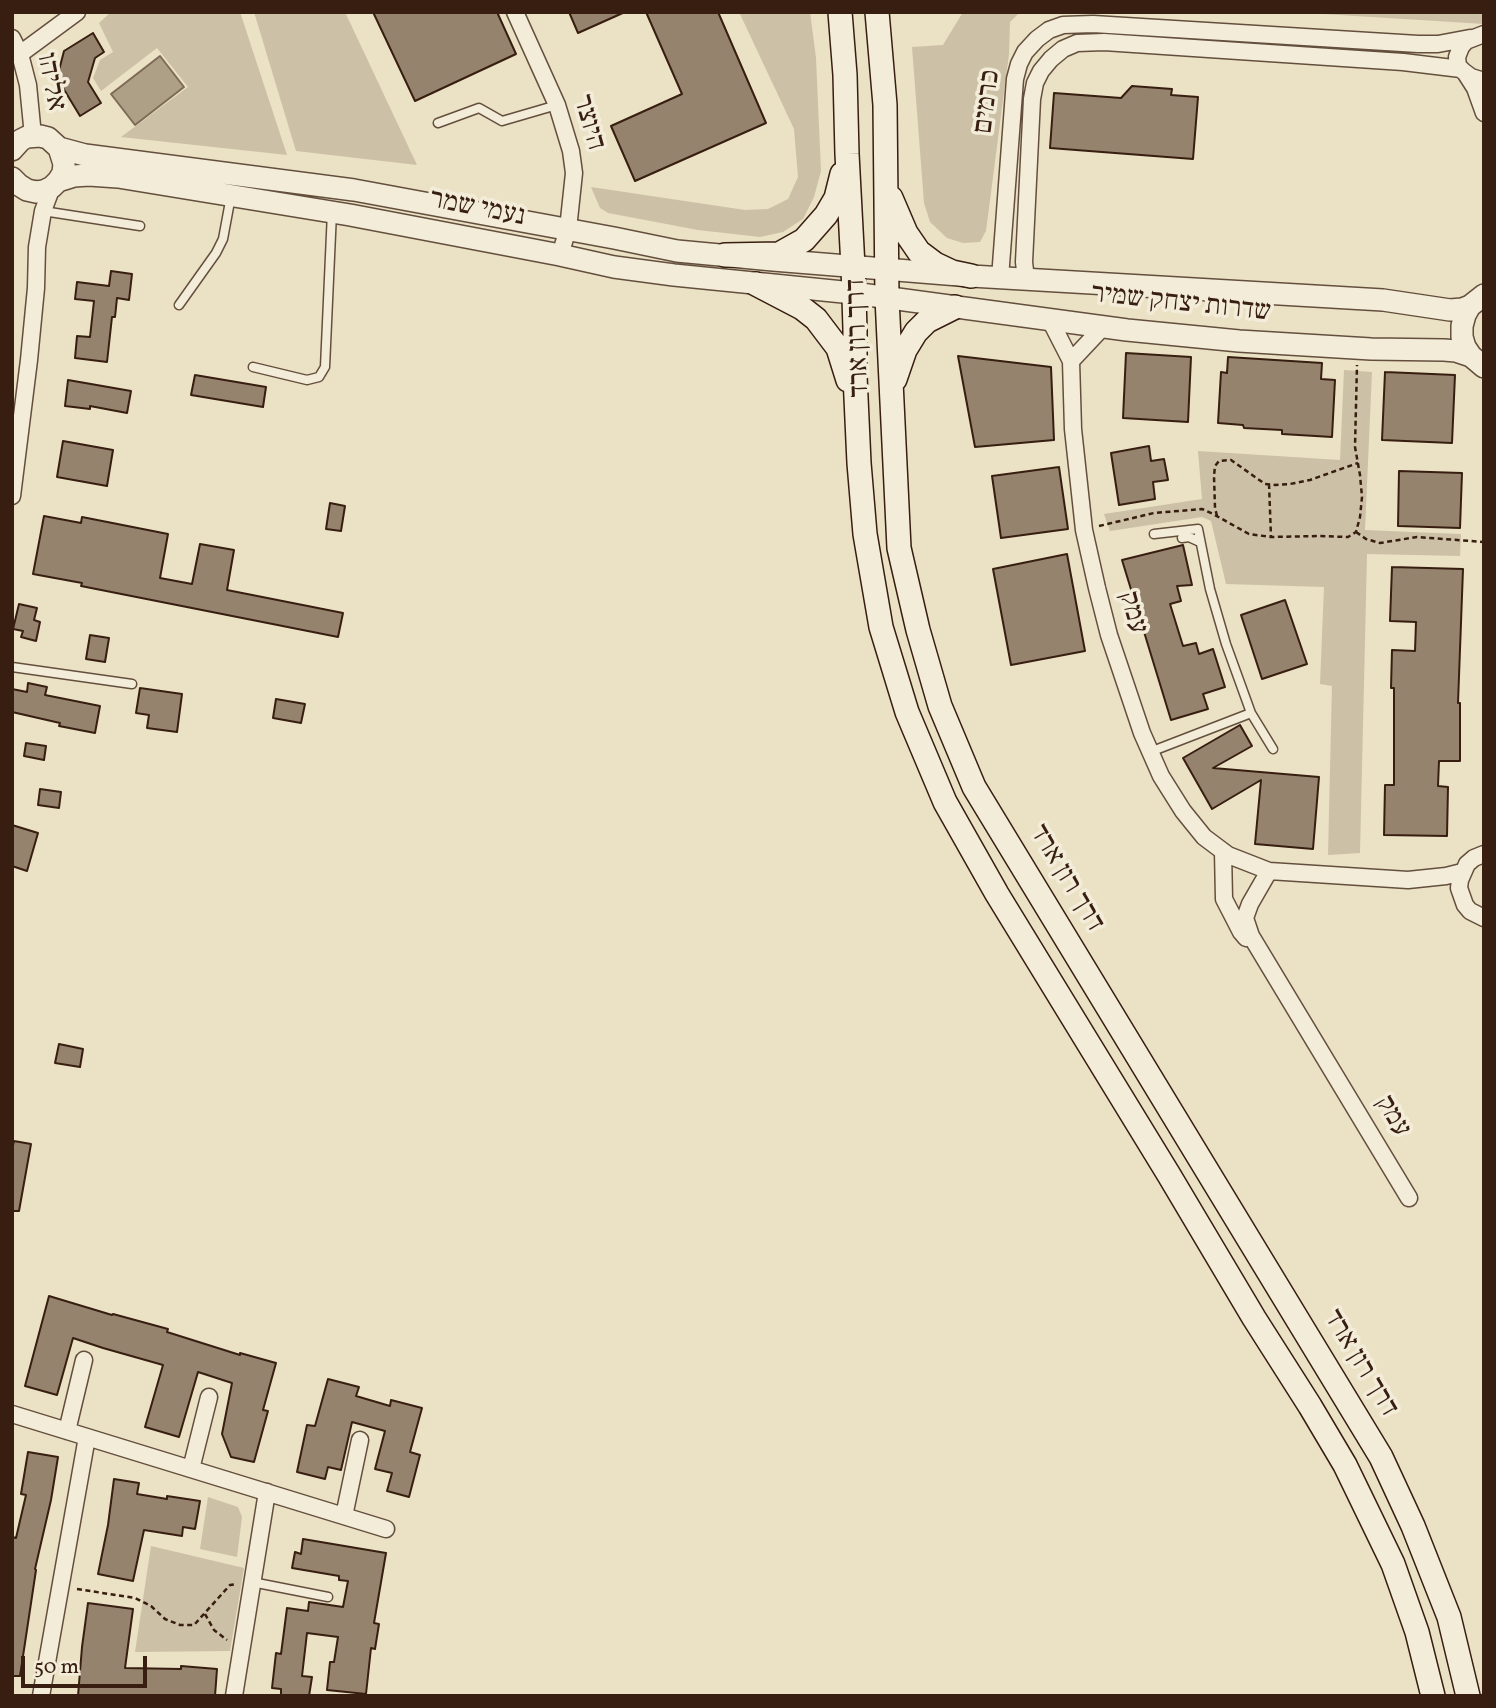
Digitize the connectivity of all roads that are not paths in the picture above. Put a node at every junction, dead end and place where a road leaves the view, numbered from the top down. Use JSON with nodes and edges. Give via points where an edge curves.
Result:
{"nodes":[{"id":1,"x":77,"y":12,"type":"edge"},
{"id":2,"x":515,"y":12,"type":"edge"},
{"id":3,"x":840,"y":12,"type":"edge"},
{"id":4,"x":877,"y":12,"type":"edge"},
{"id":5,"x":1477,"y":36,"type":"edge"},
{"id":6,"x":12,"y":38,"type":"edge"},
{"id":7,"x":20,"y":54,"type":"junction"},
{"id":8,"x":1463,"y":71,"type":"junction"},
{"id":9,"x":1484,"y":81,"type":"edge"},
{"id":10,"x":557,"y":105,"type":"junction"},
{"id":11,"x":1484,"y":113,"type":"edge"},
{"id":12,"x":438,"y":123,"type":"dead end"},
{"id":13,"x":18,"y":144,"type":"edge"},
{"id":14,"x":60,"y":148,"type":"junction"},
{"id":15,"x":847,"y":154,"type":"junction"},
{"id":16,"x":18,"y":184,"type":"edge"},
{"id":17,"x":55,"y":184,"type":"junction"},
{"id":18,"x":886,"y":186,"type":"junction"},
{"id":19,"x":231,"y":195,"type":"junction"},
{"id":20,"x":43,"y":211,"type":"junction"},
{"id":21,"x":332,"y":212,"type":"junction"},
{"id":22,"x":140,"y":226,"type":"dead end"},
{"id":23,"x":568,"y":229,"type":"junction"},
{"id":24,"x":37,"y":247,"type":"junction"},
{"id":25,"x":560,"y":255,"type":"junction"},
{"id":26,"x":724,"y":255,"type":"junction"},
{"id":27,"x":853,"y":267,"type":"junction"},
{"id":28,"x":887,"y":270,"type":"junction"},
{"id":29,"x":971,"y":276,"type":"junction"},
{"id":30,"x":1000,"y":278,"type":"junction"},
{"id":31,"x":1026,"y":279,"type":"junction"},
{"id":32,"x":756,"y":284,"type":"junction"},
{"id":33,"x":853,"y":293,"type":"junction"},
{"id":34,"x":887,"y":298,"type":"junction"},
{"id":35,"x":1477,"y":301,"type":"edge"},
{"id":36,"x":179,"y":305,"type":"dead end"},
{"id":37,"x":955,"y":307,"type":"junction"},
{"id":38,"x":1050,"y":320,"type":"junction"},
{"id":39,"x":1103,"y":327,"type":"junction"},
{"id":40,"x":1071,"y":360,"type":"junction"},
{"id":41,"x":1477,"y":361,"type":"edge"},
{"id":42,"x":253,"y":368,"type":"dead end"},
{"id":43,"x":892,"y":389,"type":"junction"},
{"id":44,"x":856,"y":402,"type":"junction"},
{"id":45,"x":15,"y":451,"type":"edge"},
{"id":46,"x":12,"y":496,"type":"edge"},
{"id":47,"x":1154,"y":534,"type":"dead end"},
{"id":48,"x":1182,"y":538,"type":"dead end"},
{"id":49,"x":1200,"y":542,"type":"junction"},
{"id":50,"x":12,"y":667,"type":"edge"},
{"id":51,"x":132,"y":684,"type":"dead end"},
{"id":52,"x":1251,"y":713,"type":"junction"},
{"id":53,"x":1273,"y":749,"type":"dead end"},
{"id":54,"x":1150,"y":752,"type":"junction"},
{"id":55,"x":1223,"y":851,"type":"junction"},
{"id":56,"x":1483,"y":853,"type":"edge"},
{"id":57,"x":1269,"y":871,"type":"junction"},
{"id":58,"x":1462,"y":872,"type":"junction"},
{"id":59,"x":1408,"y":880,"type":"junction"},
{"id":60,"x":1461,"y":896,"type":"junction"},
{"id":61,"x":1482,"y":921,"type":"edge"},
{"id":62,"x":1262,"y":955,"type":"junction"},
{"id":63,"x":1409,"y":1198,"type":"dead end"},
{"id":64,"x":84,"y":1360,"type":"dead end"},
{"id":65,"x":209,"y":1396,"type":"dead end"},
{"id":66,"x":12,"y":1414,"type":"edge"},
{"id":67,"x":66,"y":1431,"type":"junction"},
{"id":68,"x":87,"y":1437,"type":"junction"},
{"id":69,"x":360,"y":1440,"type":"dead end"},
{"id":70,"x":191,"y":1469,"type":"junction"},
{"id":71,"x":267,"y":1492,"type":"junction"},
{"id":72,"x":344,"y":1516,"type":"junction"},
{"id":73,"x":386,"y":1529,"type":"dead end"},
{"id":74,"x":252,"y":1582,"type":"junction"},
{"id":75,"x":328,"y":1597,"type":"dead end"},
{"id":76,"x":41,"y":1696,"type":"edge"},
{"id":77,"x":234,"y":1696,"type":"edge"},
{"id":78,"x":1433,"y":1696,"type":"edge"},
{"id":79,"x":1468,"y":1696,"type":"edge"}],
"edges":[{"from":1,"to":7,"type":"street"},
{"from":2,"to":10,"type":"street","name":"היוצר"},
{"from":3,"to":15,"type":"main road","name":"דרך רון ארד"},
{"from":4,"to":18,"type":"main road","name":"דרך רון ארד"},
{"from":5,"to":8,"type":"street","via":[[1458,52]]},
{"from":5,"to":30,"type":"street","name":"כרמים","via":[[1418,44],[1093,24],[1049,30],[1025,52],[1015,79]]},
{"from":6,"to":7,"type":"street","name":"אליהו"},
{"from":7,"to":13,"type":"street","name":"אליהו","via":[[28,85]]},
{"from":8,"to":9,"type":"street","name":"כרמים"},
{"from":8,"to":11,"type":"street"},
{"from":8,"to":31,"type":"street","name":"כרמים","via":[[1403,62],[1104,42],[1077,43],[1063,49],[1041,71],[1032,99]]},
{"from":10,"to":12,"type":"lane","via":[[502,121],[479,108]]},
{"from":10,"to":23,"type":"street","name":"היוצר","via":[[574,173]]},
{"from":13,"to":14,"type":"street","name":"נעמי שמר","via":[[48,138]]},
{"from":14,"to":17,"type":"street","via":[[63,173]]},
{"from":14,"to":23,"type":"street","name":"נעמי שמר","via":[[95,157],[354,190]]},
{"from":15,"to":26,"type":"main road","via":[[836,198],[804,240],[779,254]]},
{"from":15,"to":27,"type":"main road","name":"דרך רון ארד"},
{"from":16,"to":17,"type":"street","name":"נעמי שמר","via":[[36,192]]},
{"from":16,"to":24,"type":"street","via":[[33,210]]},
{"from":17,"to":19,"type":"street","name":"נעמי שמר","via":[[89,175]]},
{"from":17,"to":20,"type":"street"},
{"from":18,"to":28,"type":"main road","name":"דרך רון ארד"},
{"from":18,"to":29,"type":"main road","via":[[919,252],[952,272]]},
{"from":19,"to":21,"type":"street","name":"נעמי שמר"},
{"from":19,"to":36,"type":"lane","via":[[223,239]]},
{"from":20,"to":22,"type":"lane"},
{"from":20,"to":24,"type":"street"},
{"from":21,"to":25,"type":"street","name":"נעמי שמר"},
{"from":21,"to":42,"type":"lane","via":[[325,367],[319,377],[307,380]]},
{"from":23,"to":25,"type":"street","name":"היוצר"},
{"from":23,"to":26,"type":"street","name":"נעמי שמר","via":[[677,251]]},
{"from":24,"to":45,"type":"street","via":[[31,348]]},
{"from":25,"to":32,"type":"street","name":"נעמי שמר","via":[[614,267]]},
{"from":26,"to":27,"type":"street","name":"נעמי שמר"},
{"from":27,"to":28,"type":"street","name":"נעמי שמר"},
{"from":27,"to":33,"type":"main road","name":"דרך רון ארד"},
{"from":28,"to":29,"type":"street","name":"שדרות יצחק שמיר"},
{"from":28,"to":34,"type":"main road","name":"דרך רון ארד"},
{"from":29,"to":30,"type":"street","name":"שדרות יצחק שמיר"},
{"from":30,"to":31,"type":"street","name":"שדרות יצחק שמיר"},
{"from":31,"to":35,"type":"street","name":"שדרות יצחק שמיר","via":[[1383,300],[1450,310]]},
{"from":32,"to":33,"type":"street","name":"נעמי שמר"},
{"from":32,"to":44,"type":"main road","via":[[802,308],[826,330],[838,348]]},
{"from":33,"to":34,"type":"street","name":"נעמי שמר"},
{"from":33,"to":44,"type":"main road","name":"דרך רון ארד"},
{"from":34,"to":37,"type":"street","name":"שדרות יצחק שמיר"},
{"from":34,"to":43,"type":"main road","name":"דרך רון ארד"},
{"from":35,"to":41,"type":"street","via":[[1462,326],[1465,347]]},
{"from":37,"to":38,"type":"street","name":"שדרות יצחק שמיר"},
{"from":37,"to":43,"type":"main road","via":[[916,332]]},
{"from":38,"to":39,"type":"street","name":"שדרות יצחק שמיר"},
{"from":38,"to":40,"type":"street","name":"עמק"},
{"from":39,"to":40,"type":"street"},
{"from":39,"to":41,"type":"street","name":"שדרות יצחק שמיר","via":[[1239,341],[1456,351]]},
{"from":40,"to":54,"type":"street","name":"עמק","via":[[1084,530],[1109,635]]},
{"from":43,"to":79,"type":"main road","name":"דרך רון ארד","via":[[900,548],[940,706],[974,787],[1381,1457],[1449,1617]]},
{"from":44,"to":78,"type":"main road","name":"דרך רון ארד","via":[[865,534],[881,627],[907,712],[945,802],[1345,1465],[1393,1564]]},
{"from":45,"to":46,"type":"street"},
{"from":47,"to":49,"type":"lane","via":[[1198,529]]},
{"from":48,"to":49,"type":"lane"},
{"from":49,"to":52,"type":"lane","via":[[1226,644]]},
{"from":50,"to":51,"type":"lane"},
{"from":52,"to":53,"type":"lane"},
{"from":52,"to":54,"type":"lane"},
{"from":54,"to":55,"type":"street","name":"עמק","via":[[1183,811],[1204,837]]},
{"from":55,"to":57,"type":"street","name":"עמק"},
{"from":55,"to":62,"type":"street","name":"עמק","via":[[1224,899],[1241,932]]},
{"from":56,"to":58,"type":"street"},
{"from":57,"to":59,"type":"street","name":"עמק"},
{"from":57,"to":62,"type":"street","name":"עמק","via":[[1245,918]]},
{"from":58,"to":59,"type":"street","name":"עמק"},
{"from":58,"to":60,"type":"street"},
{"from":59,"to":60,"type":"street","name":"עמק"},
{"from":60,"to":61,"type":"street"},
{"from":62,"to":63,"type":"street","name":"עמק"},
{"from":64,"to":67,"type":"street"},
{"from":65,"to":70,"type":"street"},
{"from":66,"to":67,"type":"street"},
{"from":67,"to":68,"type":"street"},
{"from":68,"to":70,"type":"street"},
{"from":68,"to":76,"type":"street"},
{"from":69,"to":72,"type":"street"},
{"from":70,"to":71,"type":"street"},
{"from":71,"to":72,"type":"street"},
{"from":71,"to":74,"type":"street"},
{"from":72,"to":73,"type":"street"},
{"from":74,"to":75,"type":"lane"},
{"from":74,"to":77,"type":"street"}]}
